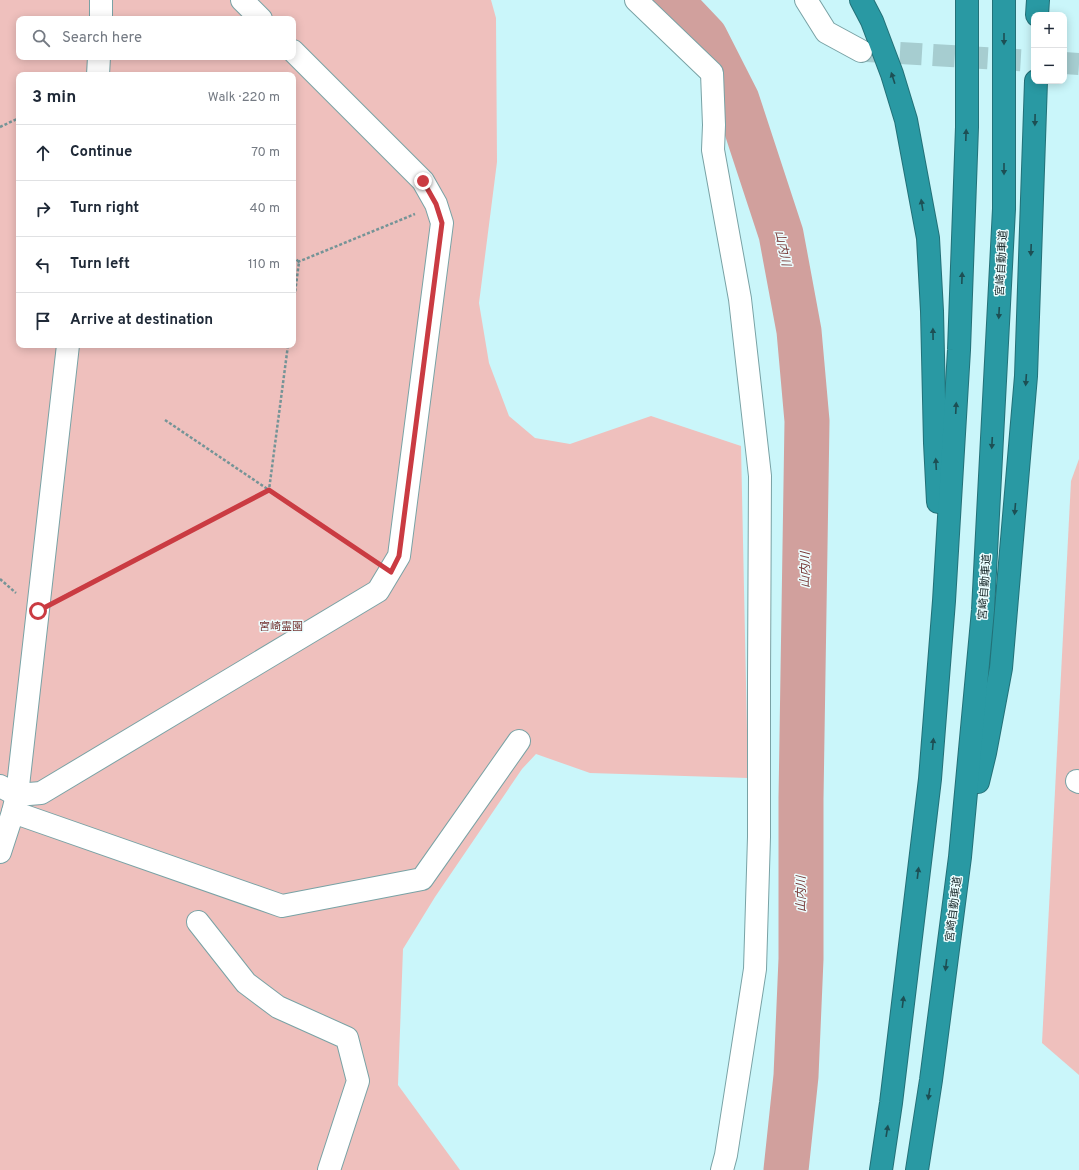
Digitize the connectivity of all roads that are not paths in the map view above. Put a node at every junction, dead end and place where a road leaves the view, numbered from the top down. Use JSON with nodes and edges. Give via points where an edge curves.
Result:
{"nodes":[{"id":1,"x":101,"y":0,"type":"edge"},
{"id":2,"x":242,"y":0,"type":"edge"},
{"id":3,"x":636,"y":0,"type":"edge"},
{"id":4,"x":806,"y":0,"type":"edge"},
{"id":5,"x":861,"y":0,"type":"edge"},
{"id":6,"x":967,"y":0,"type":"edge"},
{"id":7,"x":1004,"y":0,"type":"edge"},
{"id":8,"x":1038,"y":0,"type":"edge"},
{"id":9,"x":1037,"y":12,"type":"edge"},
{"id":10,"x":100,"y":16,"type":"edge"},
{"id":11,"x":258,"y":16,"type":"edge"},
{"id":12,"x":862,"y":51,"type":"tunnel mouth"},
{"id":13,"x":296,"y":54,"type":"edge"},
{"id":14,"x":99,"y":60,"type":"edge"},
{"id":15,"x":98,"y":72,"type":"edge"},
{"id":16,"x":1036,"y":84,"type":"edge"},
{"id":17,"x":68,"y":348,"type":"edge"},
{"id":18,"x":944,"y":601,"type":"junction"},
{"id":19,"x":519,"y":740,"type":"dead end"},
{"id":20,"x":10,"y":798,"type":"edge"},
{"id":21,"x":0,"y":852,"type":"edge"},
{"id":22,"x":960,"y":857,"type":"junction"},
{"id":23,"x":198,"y":922,"type":"dead end"},
{"id":24,"x":329,"y":1170,"type":"edge"},
{"id":25,"x":722,"y":1170,"type":"edge"},
{"id":26,"x":881,"y":1170,"type":"edge"},
{"id":27,"x":918,"y":1170,"type":"edge"}],
"edges":[{"from":1,"to":10,"type":"street"},
{"from":2,"to":11,"type":"street"},
{"from":3,"to":25,"type":"street","via":[[712,73],[713,150],[740,299],[760,476],[759,837],[754,969]]},
{"from":4,"to":12,"type":"street","via":[[826,32]]},
{"from":18,"to":5,"type":"highway","one_way":true,"via":[[935,443],[928,238],[906,120],[892,74],[872,21]]},
{"from":18,"to":6,"type":"highway","one_way":true,"via":[[959,350],[967,127]]},
{"from":7,"to":22,"type":"highway","name":"宮崎自動車道","one_way":true,"via":[[1004,209],[983,610]]},
{"from":8,"to":9,"type":"highway"},
{"from":13,"to":20,"type":"street","via":[[423,181],[436,204],[442,223],[399,556],[378,591],[41,793]]},
{"from":14,"to":15,"type":"street"},
{"from":16,"to":22,"type":"highway","one_way":true,"via":[[1026,376],[1001,668],[985,753]]},
{"from":17,"to":20,"type":"street","via":[[38,611]]},
{"from":26,"to":18,"type":"highway","one_way":true,"via":[[930,779]]},
{"from":19,"to":20,"type":"street","via":[[422,879],[282,906]]},
{"from":20,"to":21,"type":"street"},
{"from":22,"to":27,"type":"highway","name":"宮崎自動車道","one_way":true},
{"from":23,"to":24,"type":"street","via":[[246,983],[278,1007],[347,1038],[358,1082]]}]}
